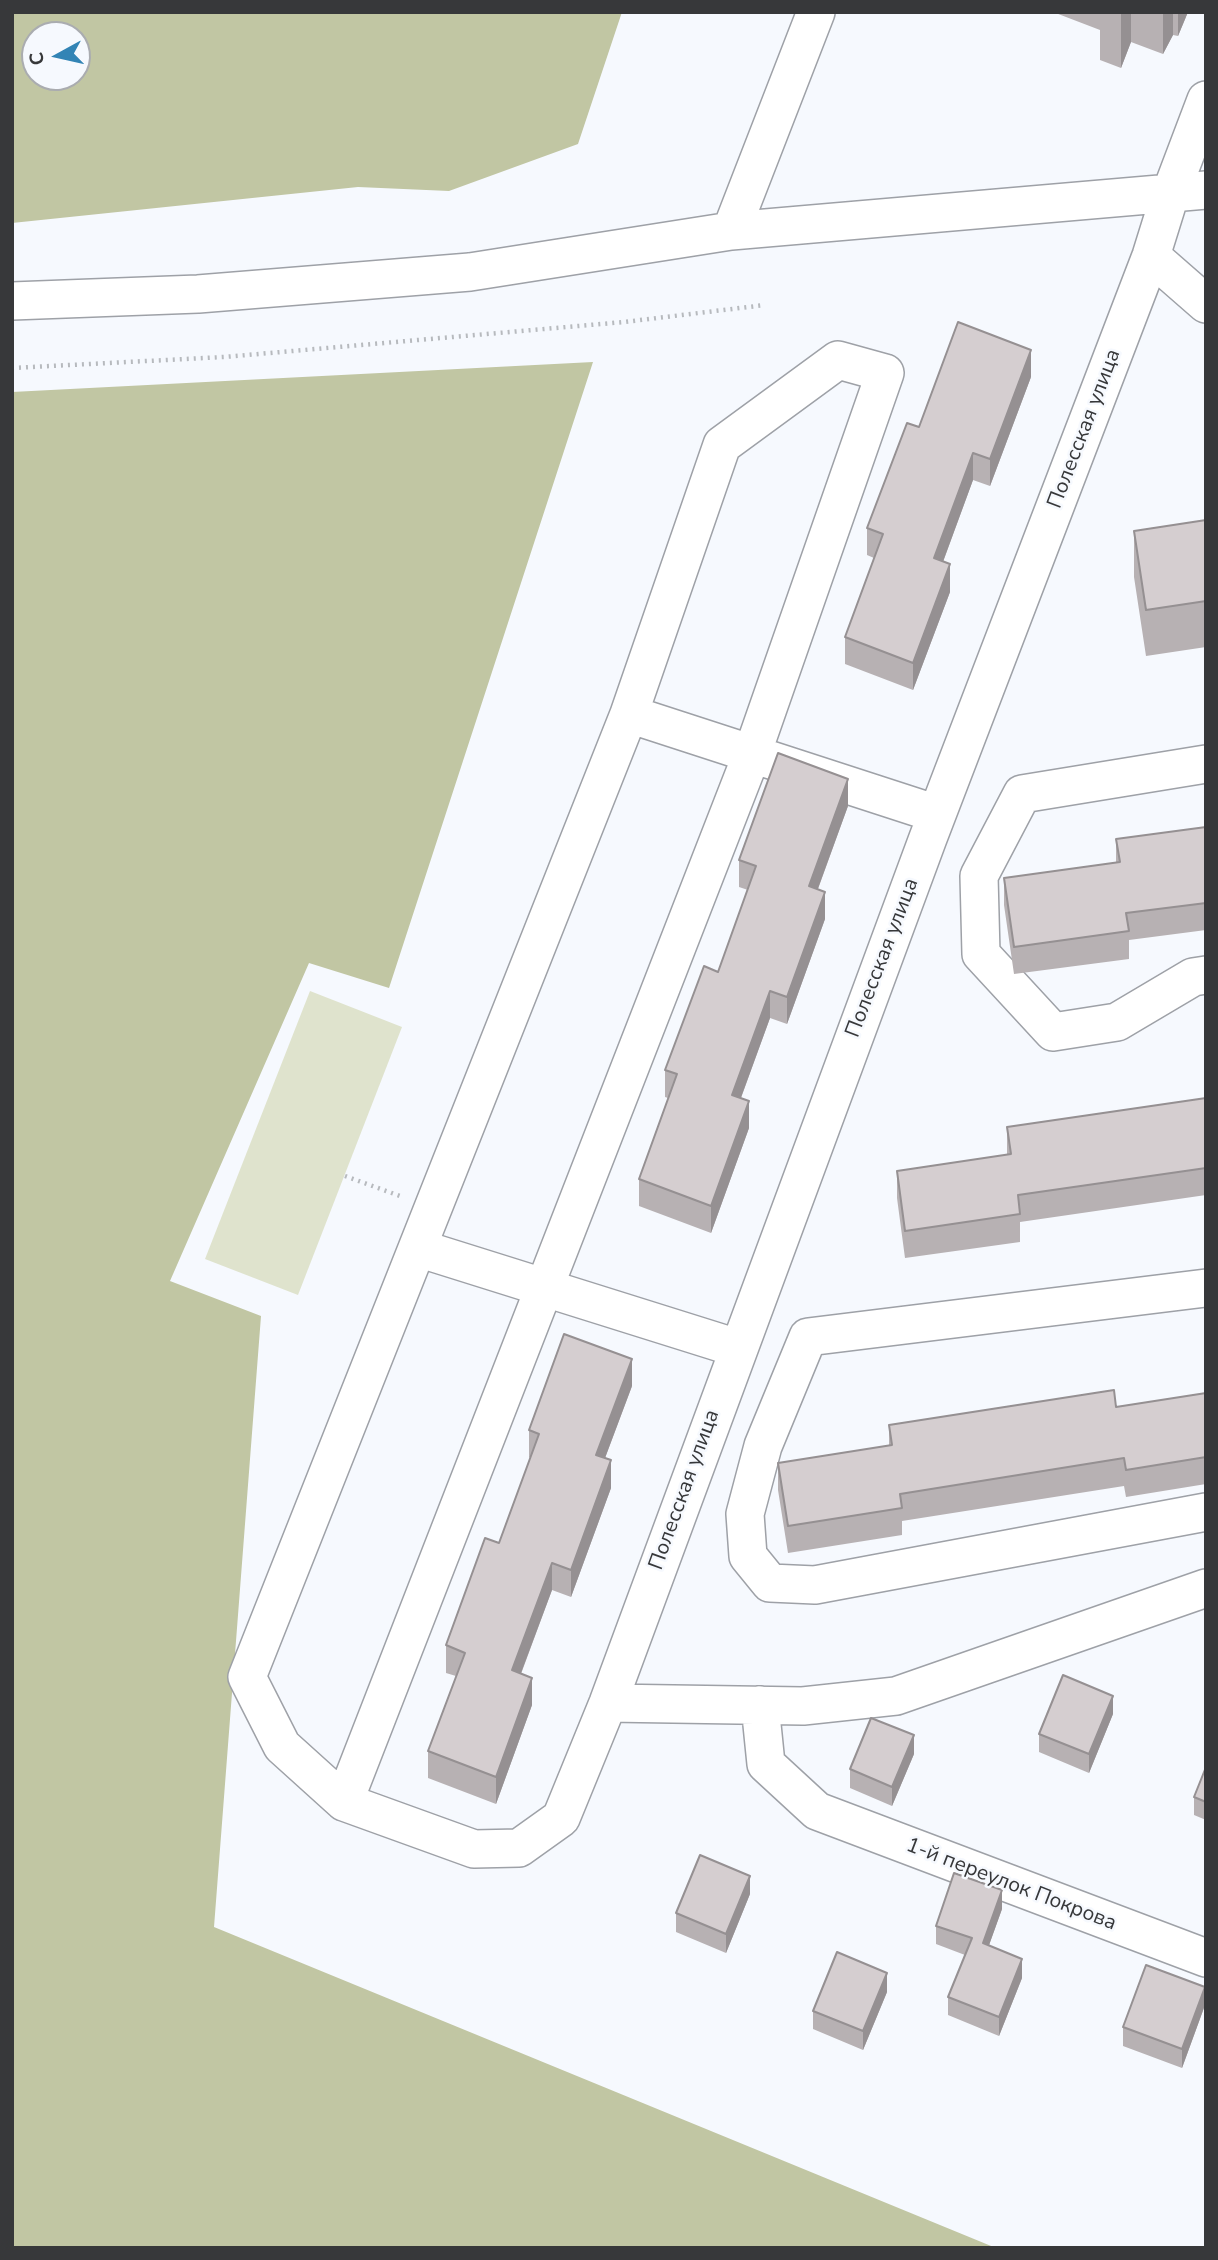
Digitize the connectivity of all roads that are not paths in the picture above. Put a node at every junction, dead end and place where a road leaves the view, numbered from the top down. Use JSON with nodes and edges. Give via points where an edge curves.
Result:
{"nodes":[{"id":1,"x":816,"y":12,"type":"edge"},
{"id":2,"x":1206,"y":100,"type":"edge"},
{"id":3,"x":1206,"y":190,"type":"edge"},
{"id":4,"x":1170,"y":194,"type":"junction"},
{"id":5,"x":731,"y":231,"type":"junction"},
{"id":6,"x":1151,"y":256,"type":"junction"},
{"id":7,"x":12,"y":301,"type":"edge"},
{"id":8,"x":1206,"y":304,"type":"edge"},
{"id":9,"x":629,"y":714,"type":"junction"},
{"id":10,"x":752,"y":754,"type":"junction"},
{"id":11,"x":1206,"y":764,"type":"edge"},
{"id":12,"x":937,"y":814,"type":"junction"},
{"id":13,"x":1206,"y":975,"type":"edge"},
{"id":14,"x":418,"y":1248,"type":"junction"},
{"id":15,"x":543,"y":1288,"type":"junction"},
{"id":16,"x":1206,"y":1288,"type":"edge"},
{"id":17,"x":737,"y":1348,"type":"junction"},
{"id":18,"x":1206,"y":1512,"type":"edge"},
{"id":19,"x":1206,"y":1588,"type":"edge"},
{"id":20,"x":608,"y":1703,"type":"junction"},
{"id":21,"x":761,"y":1705,"type":"junction"},
{"id":22,"x":344,"y":1802,"type":"junction"},
{"id":23,"x":1206,"y":1958,"type":"edge"}],
"edges":[{"from":1,"to":5,"type":"street"},
{"from":2,"to":4,"type":"street","name":"Полесская улица"},
{"from":3,"to":4,"type":"street"},
{"from":4,"to":5,"type":"street"},
{"from":4,"to":6,"type":"street","name":"Полесская улица"},
{"from":5,"to":7,"type":"street","via":[[470,272],[198,294]]},
{"from":6,"to":8,"type":"street"},
{"from":6,"to":12,"type":"street","name":"Полесская улица"},
{"from":9,"to":10,"type":"street"},
{"from":9,"to":10,"type":"street","via":[[722,445],[838,360],[885,373]]},
{"from":9,"to":14,"type":"street"},
{"from":10,"to":12,"type":"street"},
{"from":10,"to":15,"type":"street"},
{"from":11,"to":13,"type":"street","via":[[1022,794],[979,876],[981,954],[1053,1032],[1117,1022],[1193,976]]},
{"from":12,"to":17,"type":"street","name":"Полесская улица"},
{"from":14,"to":15,"type":"street"},
{"from":14,"to":22,"type":"street","via":[[247,1677],[282,1746]]},
{"from":15,"to":17,"type":"street"},
{"from":15,"to":22,"type":"street"},
{"from":16,"to":18,"type":"street","via":[[808,1336],[763,1446],[746,1514],[748,1556],[770,1583],[815,1586]]},
{"from":17,"to":20,"type":"street","name":"Полесская улица"},
{"from":19,"to":21,"type":"street","via":[[896,1696],[803,1706]]},
{"from":20,"to":21,"type":"street"},
{"from":20,"to":22,"type":"street","name":"Полесская улица","via":[[561,1818],[519,1848],[474,1849]]},
{"from":21,"to":23,"type":"street","name":"1-й переулок Покрова","via":[[766,1764],[817,1811]]}]}
